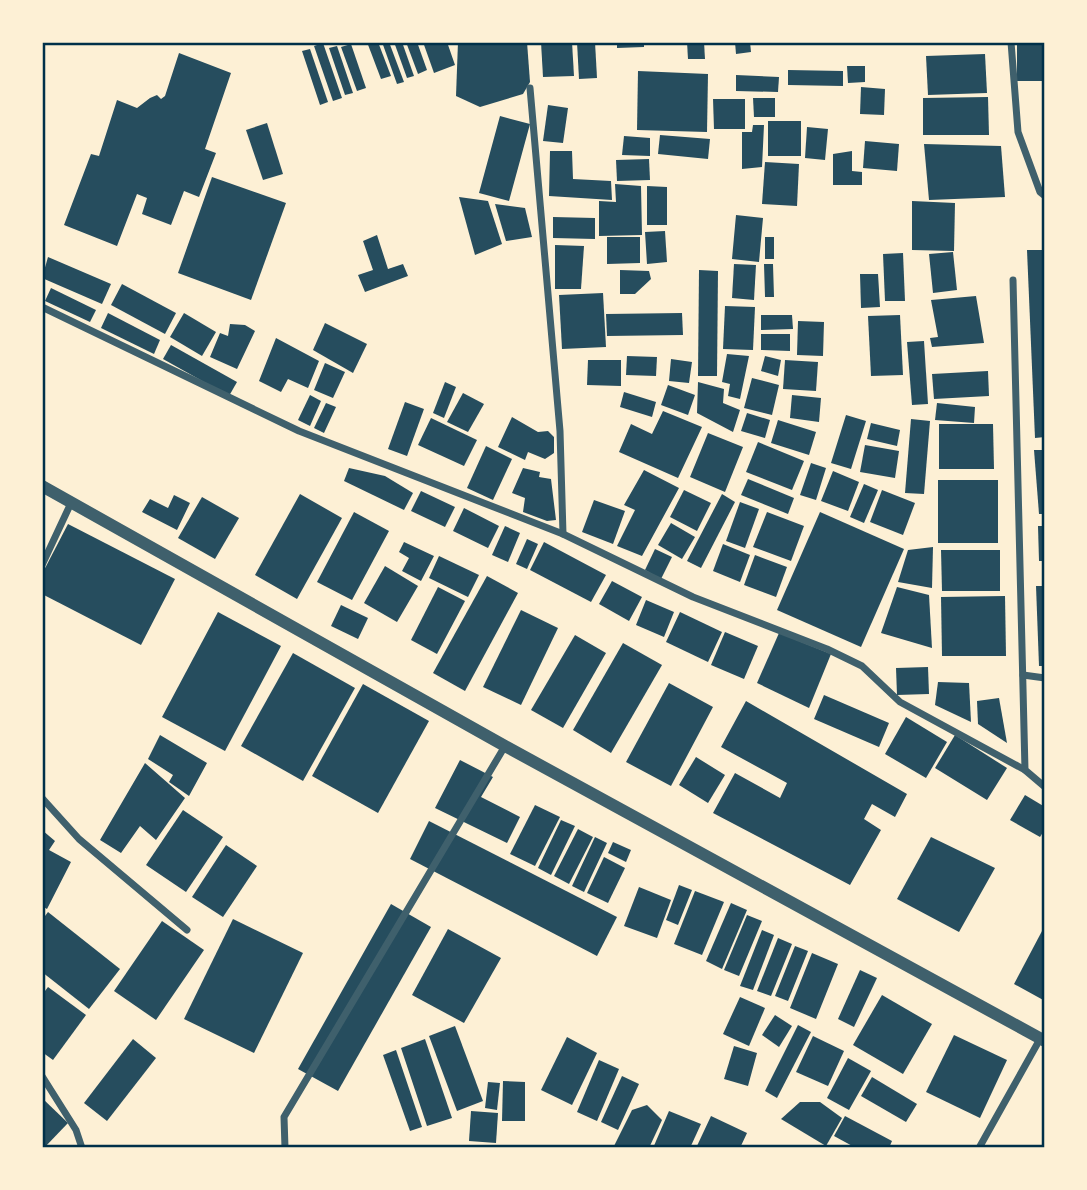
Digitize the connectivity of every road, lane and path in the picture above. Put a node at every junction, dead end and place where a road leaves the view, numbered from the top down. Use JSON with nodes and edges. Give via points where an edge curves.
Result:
{"nodes":[{"id":1,"x":1011,"y":42,"type":"edge"},
{"id":2,"x":530,"y":88,"type":"dead end"},
{"id":3,"x":1045,"y":196,"type":"edge"},
{"id":4,"x":1013,"y":280,"type":"dead end"},
{"id":5,"x":42,"y":307,"type":"edge"},
{"id":6,"x":42,"y":486,"type":"edge"},
{"id":7,"x":71,"y":503,"type":"junction"},
{"id":8,"x":563,"y":534,"type":"junction"},
{"id":9,"x":42,"y":565,"type":"edge"},
{"id":10,"x":1023,"y":675,"type":"junction"},
{"id":11,"x":1045,"y":678,"type":"edge"},
{"id":12,"x":505,"y":746,"type":"junction"},
{"id":13,"x":1025,"y":770,"type":"junction"},
{"id":14,"x":1045,"y":788,"type":"edge"},
{"id":15,"x":42,"y":798,"type":"edge"},
{"id":16,"x":187,"y":930,"type":"dead end"},
{"id":17,"x":1043,"y":1040,"type":"edge"},
{"id":18,"x":42,"y":1076,"type":"edge"},
{"id":19,"x":82,"y":1148,"type":"edge"},
{"id":20,"x":285,"y":1148,"type":"edge"},
{"id":21,"x":979,"y":1148,"type":"edge"}],
"edges":[{"from":1,"to":3,"type":"street","via":[[1018,132]]},
{"from":2,"to":8,"type":"street","via":[[560,431]]},
{"from":4,"to":10,"type":"street"},
{"from":5,"to":8,"type":"street","via":[[299,431]]},
{"from":6,"to":7,"type":"street"},
{"from":7,"to":9,"type":"street"},
{"from":7,"to":12,"type":"street"},
{"from":8,"to":13,"type":"street","via":[[693,597],[862,666],[900,702]]},
{"from":10,"to":11,"type":"street"},
{"from":10,"to":13,"type":"street"},
{"from":12,"to":17,"type":"street"},
{"from":12,"to":20,"type":"street","via":[[284,1117]]},
{"from":13,"to":14,"type":"street"},
{"from":15,"to":16,"type":"street","via":[[79,839]]},
{"from":17,"to":21,"type":"street"},
{"from":18,"to":19,"type":"street"}]}
